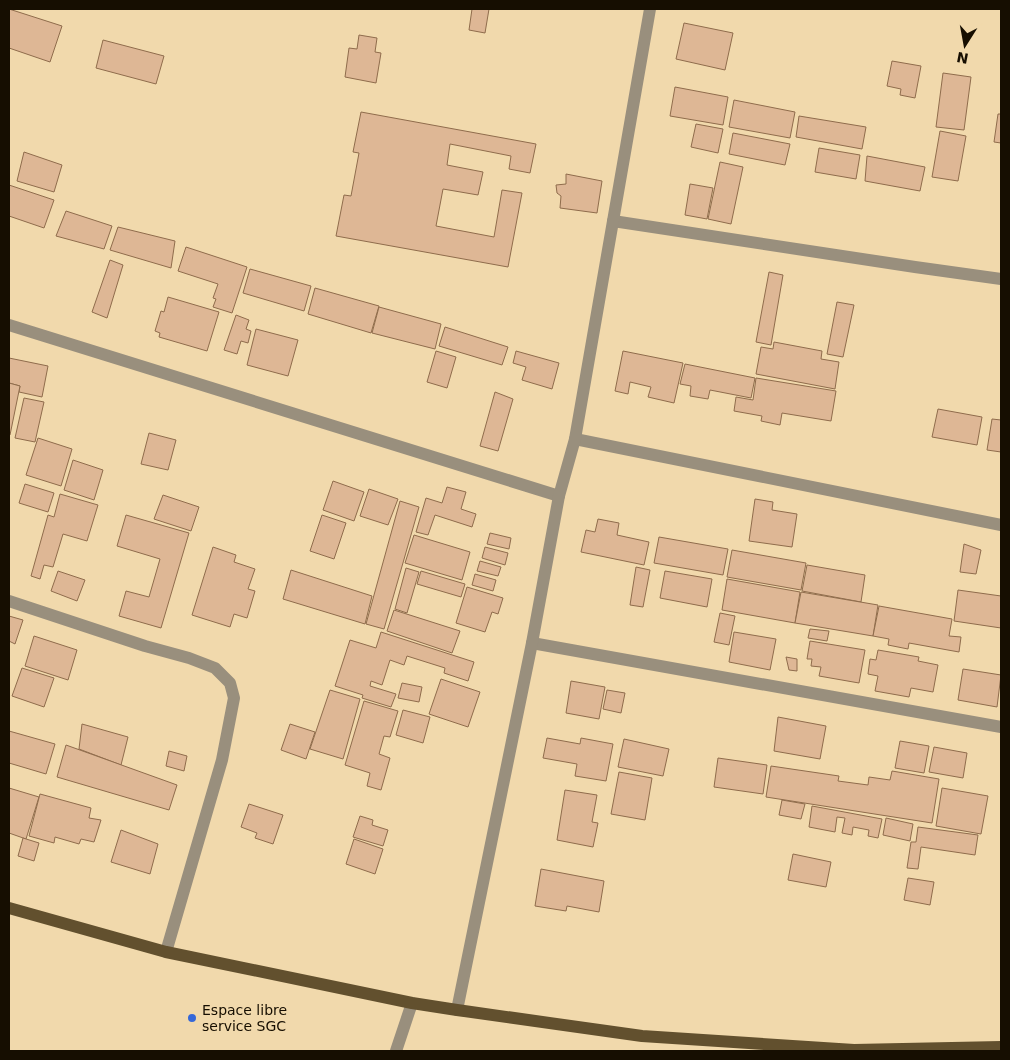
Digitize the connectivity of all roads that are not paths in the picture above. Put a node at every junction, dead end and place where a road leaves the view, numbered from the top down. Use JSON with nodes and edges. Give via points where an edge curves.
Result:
{"nodes":[{"id":1,"x":650,"y":9,"type":"edge"},
{"id":2,"x":613,"y":221,"type":"junction"},
{"id":3,"x":1001,"y":279,"type":"edge"},
{"id":4,"x":9,"y":325,"type":"edge"},
{"id":5,"x":576,"y":439,"type":"junction"},
{"id":6,"x":559,"y":496,"type":"junction"},
{"id":7,"x":1001,"y":525,"type":"edge"},
{"id":8,"x":9,"y":601,"type":"edge"},
{"id":9,"x":532,"y":643,"type":"junction"},
{"id":10,"x":1001,"y":727,"type":"edge"},
{"id":11,"x":9,"y":908,"type":"edge"},
{"id":12,"x":166,"y":952,"type":"junction"},
{"id":13,"x":412,"y":1003,"type":"junction"},
{"id":14,"x":457,"y":1010,"type":"junction"},
{"id":15,"x":1001,"y":1048,"type":"edge"},
{"id":16,"x":396,"y":1051,"type":"edge"},
{"id":17,"x":854,"y":1051,"type":"edge"}],
"edges":[{"from":1,"to":2,"type":"street"},
{"from":2,"to":3,"type":"street"},
{"from":2,"to":5,"type":"street"},
{"from":4,"to":6,"type":"street"},
{"from":5,"to":6,"type":"street"},
{"from":5,"to":7,"type":"street"},
{"from":6,"to":9,"type":"street"},
{"from":8,"to":12,"type":"street","via":[[189,658],[215,668],[230,683],[234,698],[222,760]]},
{"from":9,"to":10,"type":"street"},
{"from":9,"to":14,"type":"street"},
{"from":11,"to":12,"type":"main road"},
{"from":12,"to":13,"type":"main road"},
{"from":13,"to":14,"type":"main road"},
{"from":13,"to":16,"type":"street"},
{"from":14,"to":17,"type":"main road","via":[[642,1036]]},
{"from":15,"to":17,"type":"main road"}]}
